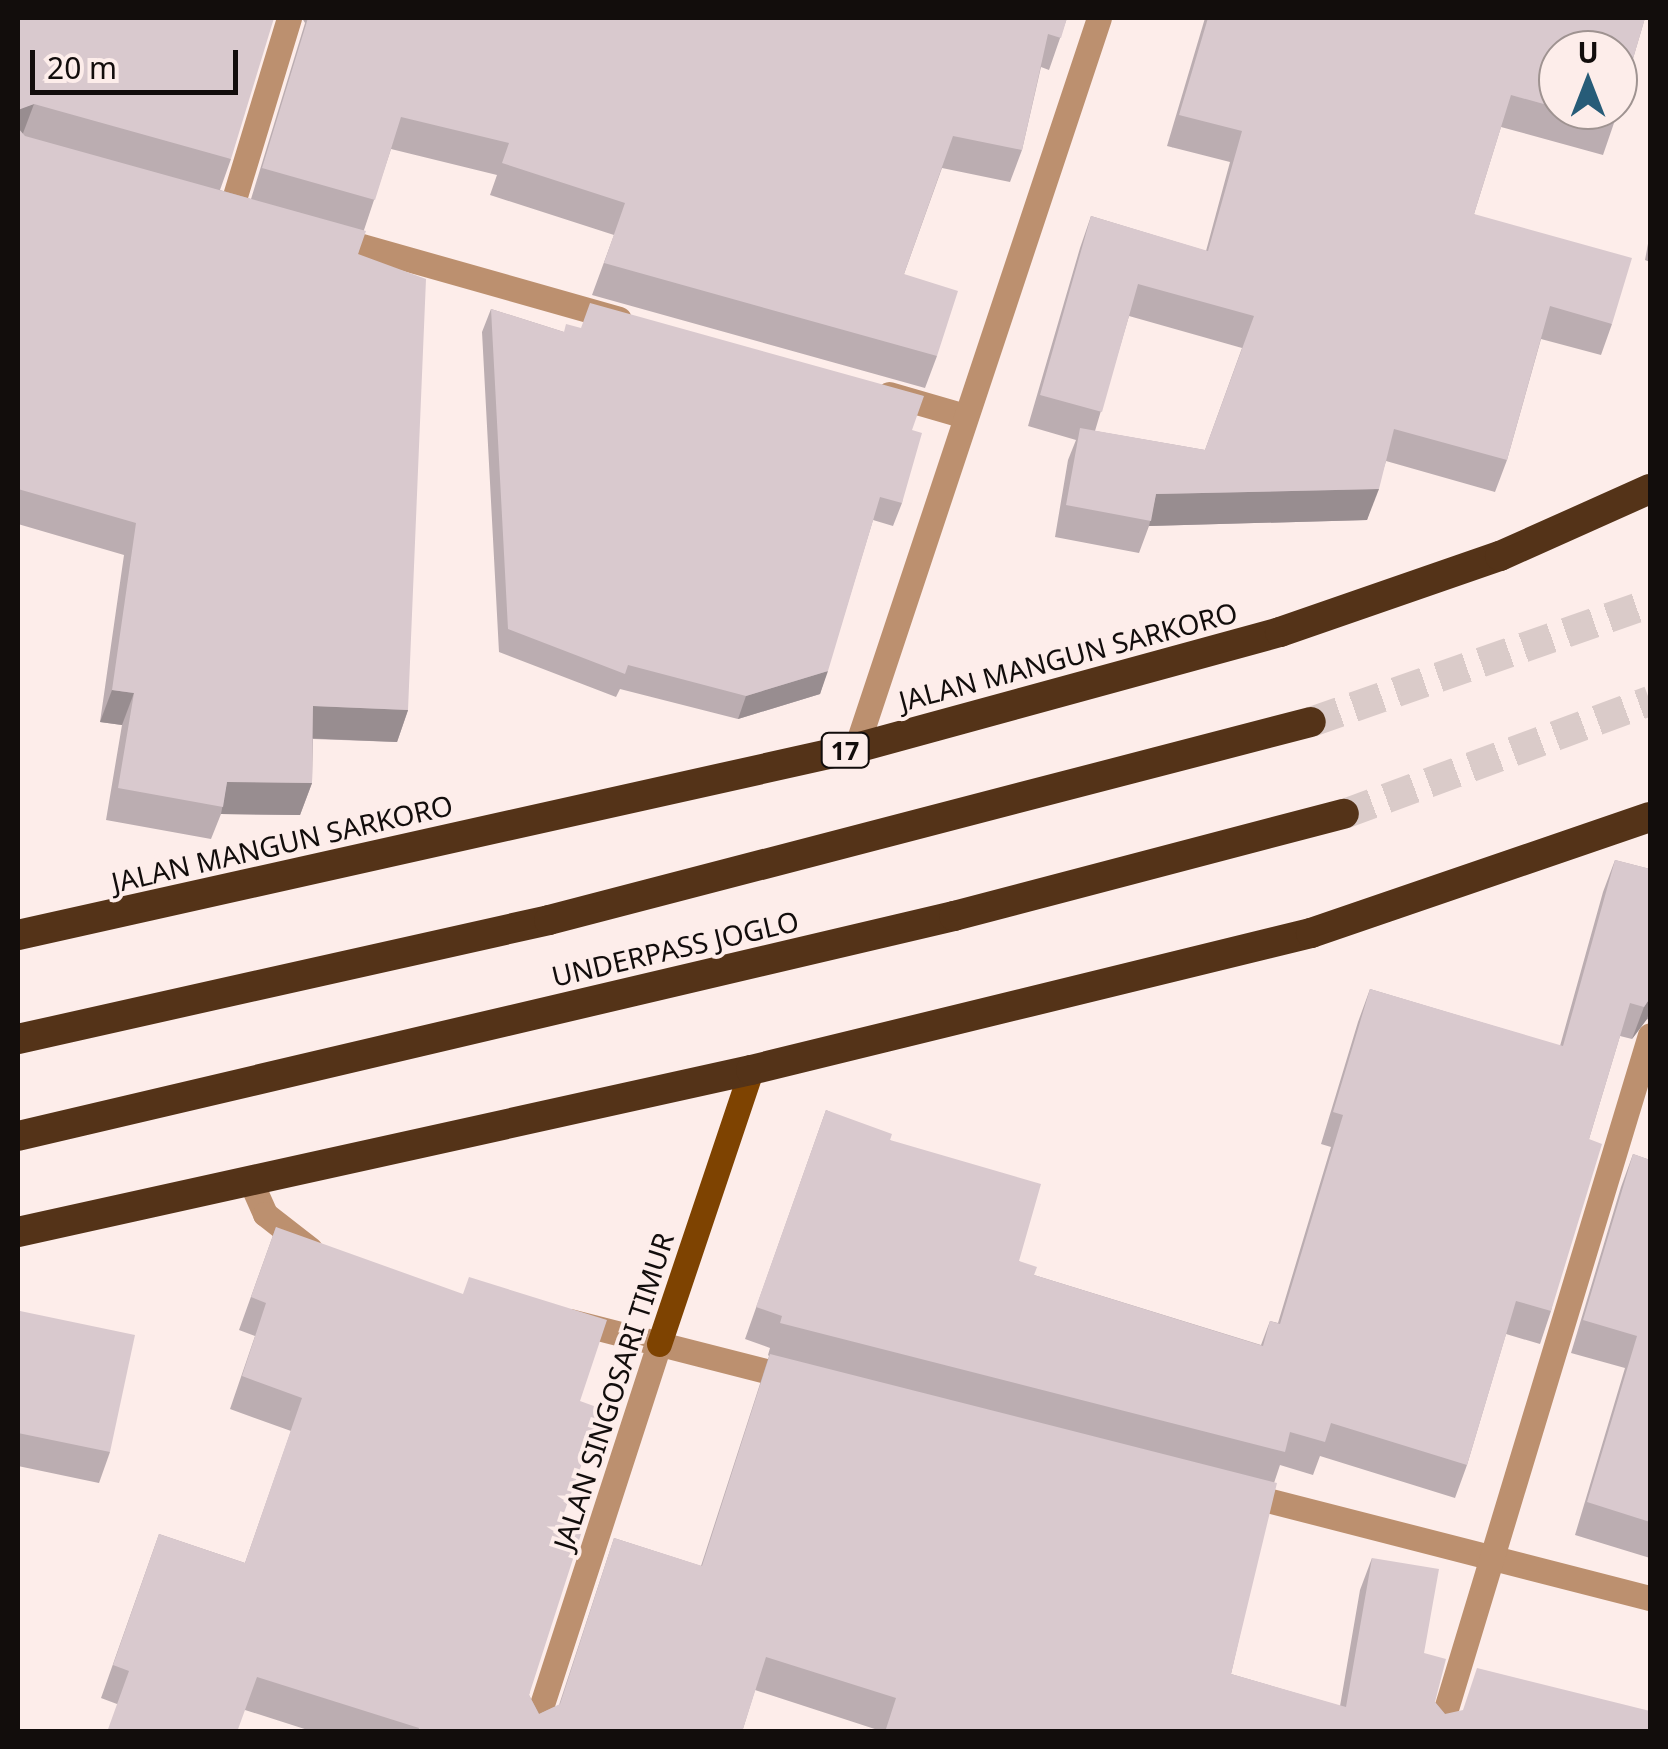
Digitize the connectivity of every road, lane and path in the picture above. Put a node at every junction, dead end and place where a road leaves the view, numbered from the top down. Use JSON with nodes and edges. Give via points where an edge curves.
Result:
{"nodes":[{"id":1,"x":289,"y":18,"type":"edge"},
{"id":2,"x":1099,"y":18,"type":"edge"},
{"id":3,"x":231,"y":209,"type":"edge"},
{"id":4,"x":304,"y":230,"type":"edge"},
{"id":5,"x":650,"y":328,"type":"edge"},
{"id":6,"x":854,"y":384,"type":"edge"},
{"id":7,"x":966,"y":416,"type":"junction"},
{"id":8,"x":1650,"y":489,"type":"edge"},
{"id":9,"x":1311,"y":722,"type":"tunnel mouth"},
{"id":10,"x":856,"y":748,"type":"junction"},
{"id":11,"x":1344,"y":814,"type":"tunnel mouth"},
{"id":12,"x":1650,"y":817,"type":"edge"},
{"id":13,"x":18,"y":936,"type":"edge"},
{"id":14,"x":1650,"y":1035,"type":"edge"},
{"id":15,"x":18,"y":1039,"type":"edge"},
{"id":16,"x":752,"y":1070,"type":"junction"},
{"id":17,"x":18,"y":1136,"type":"edge"},
{"id":18,"x":250,"y":1180,"type":"junction"},
{"id":19,"x":18,"y":1232,"type":"edge"},
{"id":20,"x":328,"y":1255,"type":"edge"},
{"id":21,"x":549,"y":1316,"type":"edge"},
{"id":22,"x":659,"y":1344,"type":"junction"},
{"id":23,"x":810,"y":1383,"type":"edge"},
{"id":24,"x":1227,"y":1489,"type":"edge"},
{"id":25,"x":1492,"y":1557,"type":"junction"},
{"id":26,"x":1650,"y":1598,"type":"edge"},
{"id":27,"x":533,"y":1732,"type":"edge"},
{"id":28,"x":1439,"y":1732,"type":"edge"}],
"edges":[{"from":1,"to":3,"type":"street"},
{"from":2,"to":7,"type":"street"},
{"from":4,"to":5,"type":"street"},
{"from":6,"to":7,"type":"street"},
{"from":7,"to":10,"type":"street"},
{"from":8,"to":10,"type":"highway","name":"JALAN MANGUN SARKORO","number":"17","via":[[1500,556],[1280,632]]},
{"from":9,"to":15,"type":"highway","name":"UNDERPASS JOGLO","via":[[587,910]]},
{"from":10,"to":13,"type":"highway","name":"JALAN MANGUN SARKORO","number":"17"},
{"from":11,"to":17,"type":"highway","name":"UNDERPASS JOGLO","via":[[954,916]]},
{"from":12,"to":16,"type":"highway","via":[[1311,933]]},
{"from":14,"to":25,"type":"street"},
{"from":16,"to":18,"type":"highway"},
{"from":16,"to":22,"type":"main road","name":"JALAN SINGOSARI TIMUR"},
{"from":18,"to":19,"type":"highway"},
{"from":18,"to":20,"type":"street","via":[[265,1214],[308,1249]]},
{"from":21,"to":22,"type":"street"},
{"from":22,"to":23,"type":"street"},
{"from":22,"to":27,"type":"street","name":"JALAN SINGOSARI TIMUR"},
{"from":24,"to":25,"type":"street"},
{"from":25,"to":26,"type":"street"},
{"from":25,"to":28,"type":"street"}]}
